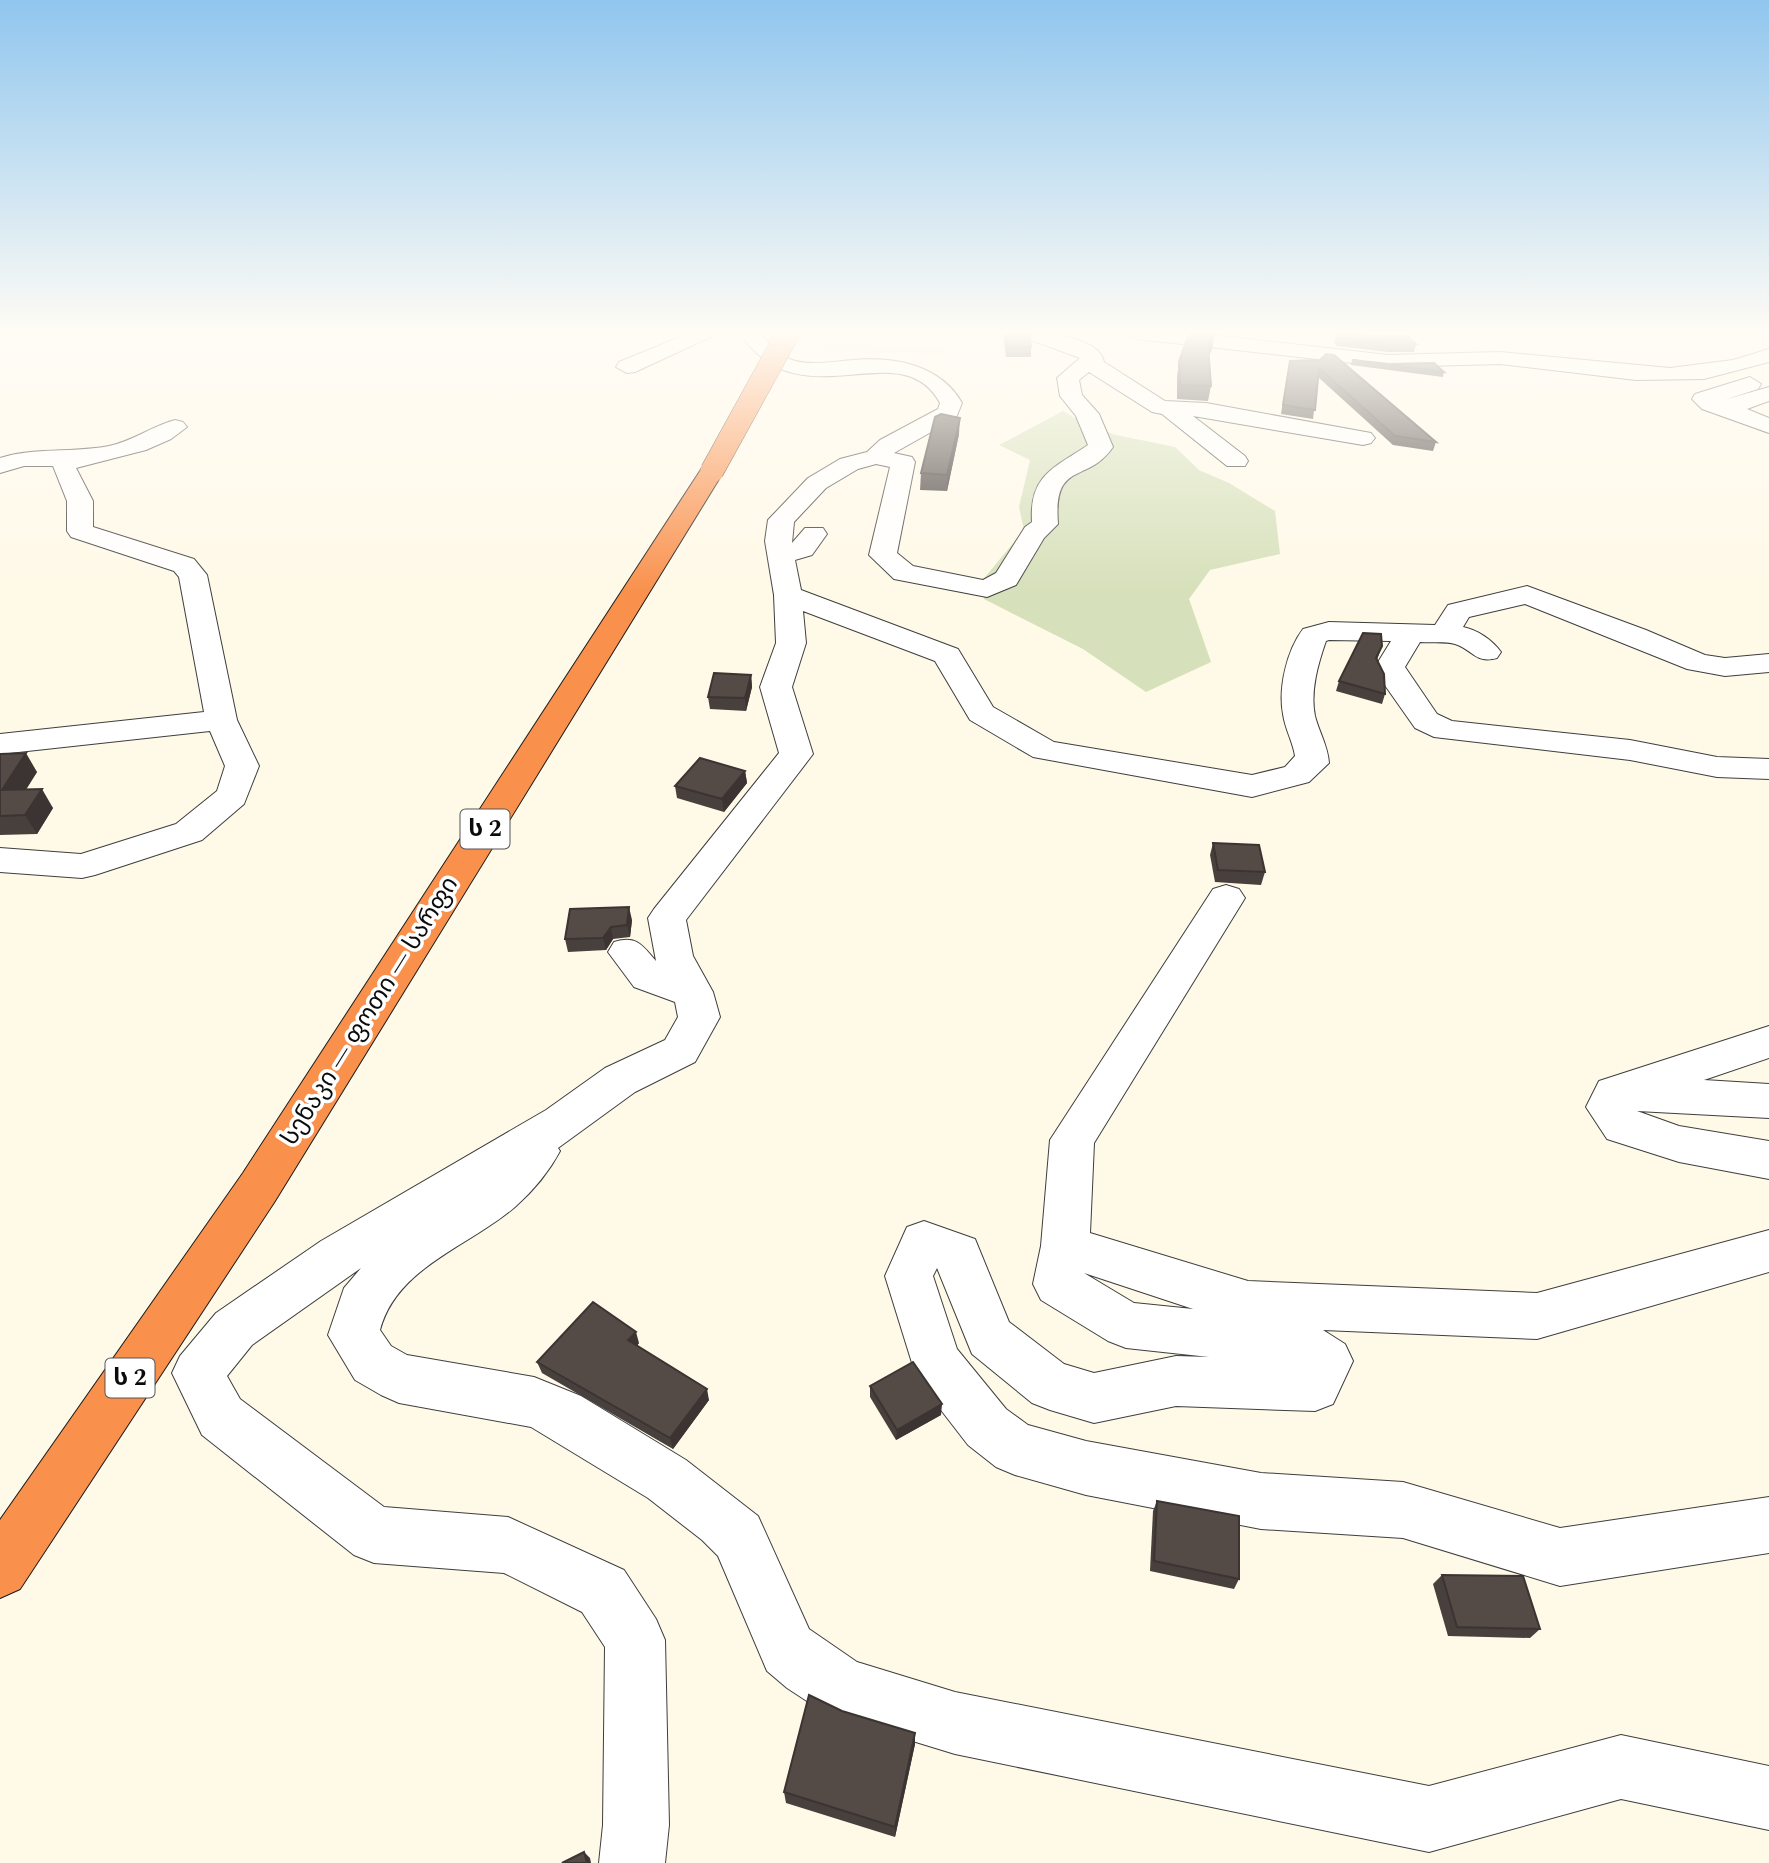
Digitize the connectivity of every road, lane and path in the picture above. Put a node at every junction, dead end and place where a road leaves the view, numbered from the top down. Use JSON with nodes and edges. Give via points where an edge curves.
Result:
{"nodes":[{"id":1,"x":740,"y":420,"type":"edge"},
{"id":2,"x":935,"y":420,"type":"edge"},
{"id":3,"x":1090,"y":420,"type":"edge"},
{"id":4,"x":1184,"y":420,"type":"edge"},
{"id":5,"x":1262,"y":420,"type":"edge"},
{"id":6,"x":175,"y":426,"type":"dead end"},
{"id":7,"x":1363,"y":438,"type":"dead end"},
{"id":8,"x":876,"y":457,"type":"junction"},
{"id":9,"x":70,"y":459,"type":"junction"},
{"id":10,"x":1236,"y":461,"type":"dead end"},
{"id":11,"x":0,"y":467,"type":"edge"},
{"id":12,"x":794,"y":562,"type":"junction"},
{"id":13,"x":1444,"y":634,"type":"junction"},
{"id":14,"x":1409,"y":636,"type":"junction"},
{"id":15,"x":1486,"y":652,"type":"dead end"},
{"id":16,"x":1769,"y":663,"type":"edge"},
{"id":17,"x":220,"y":719,"type":"junction"},
{"id":18,"x":0,"y":744,"type":"edge"},
{"id":19,"x":1769,"y":769,"type":"edge"},
{"id":20,"x":0,"y":860,"type":"edge"},
{"id":21,"x":1226,"y":898,"type":"dead end"},
{"id":22,"x":628,"y":952,"type":"dead end"},
{"id":23,"x":693,"y":992,"type":"junction"},
{"id":24,"x":1769,"y":1042,"type":"edge"},
{"id":25,"x":1614,"y":1093,"type":"junction"},
{"id":26,"x":1769,"y":1101,"type":"edge"},
{"id":27,"x":562,"y":1123,"type":"junction"},
{"id":28,"x":1769,"y":1160,"type":"edge"},
{"id":29,"x":1065,"y":1245,"type":"junction"},
{"id":30,"x":1769,"y":1251,"type":"edge"},
{"id":31,"x":1769,"y":1525,"type":"edge"},
{"id":32,"x":0,"y":1569,"type":"edge"},
{"id":33,"x":1769,"y":1798,"type":"edge"},
{"id":34,"x":632,"y":1863,"type":"edge"}],
"edges":[{"from":1,"to":32,"type":"highway","name":"სენაკი — ფოთი — სარფი","number":"ს 2","bridge":true,"via":[[259,1187]]},
{"from":2,"to":8,"type":"street","via":[[888,445]]},
{"from":3,"to":8,"type":"street","via":[[1101,447],[1052,480],[1044,496],[1045,524],[1034,533],[1006,579],[987,589],[904,573],[883,555],[903,462]]},
{"from":4,"to":10,"type":"street"},
{"from":5,"to":7,"type":"street"},
{"from":6,"to":9,"type":"street","via":[[153,441],[107,455]]},
{"from":8,"to":12,"type":"street","via":[[849,464],[817,483],[781,520],[778,541]]},
{"from":9,"to":11,"type":"street","via":[[22,459]]},
{"from":9,"to":17,"type":"street","via":[[64,468],[80,501],[80,531],[184,565],[193,575]]},
{"from":12,"to":14,"type":"street","via":[[947,655],[981,713],[1045,750],[1252,786],[1297,775],[1312,763],[1299,714],[1301,665],[1313,635],[1346,629]]},
{"from":12,"to":23,"type":"street","via":[[791,643],[776,687],[796,754],[667,918],[673,956]]},
{"from":13,"to":14,"type":"street"},
{"from":13,"to":15,"type":"street","via":[[1464,636]]},
{"from":13,"to":16,"type":"street","via":[[1458,611],[1527,595],[1698,663],[1726,667]]},
{"from":14,"to":19,"type":"street","via":[[1390,667],[1392,674],[1426,721],[1445,730],[1630,750],[1717,767]]},
{"from":17,"to":18,"type":"street"},
{"from":17,"to":20,"type":"street","via":[[242,766],[232,796],[189,832],[82,866]]},
{"from":21,"to":29,"type":"street","via":[[1072,1140]]},
{"from":22,"to":23,"type":"street","via":[[650,981]]},
{"from":23,"to":27,"type":"street","via":[[699,1017],[680,1051],[620,1080]]},
{"from":24,"to":25,"type":"street"},
{"from":25,"to":26,"type":"street"},
{"from":25,"to":28,"type":"street","via":[[1608,1107],[1623,1126],[1679,1144]]},
{"from":27,"to":33,"type":"street","via":[[500,1192],[392,1265],[362,1304],[353,1335],[373,1363],[399,1378],[534,1402],[562,1413],[667,1479],[738,1536],[788,1650],[844,1689],[955,1723],[1429,1819],[1621,1767]]},
{"from":27,"to":34,"type":"street","via":[[338,1256],[234,1329],[198,1373],[221,1417],[374,1535],[508,1545],[603,1591],[635,1640]]},
{"from":29,"to":30,"type":"street","via":[[1248,1304],[1537,1315]]},
{"from":29,"to":31,"type":"street","via":[[1058,1284],[1126,1325],[1293,1343],[1327,1361],[1315,1386],[1176,1381],[1094,1398],[1070,1393],[1050,1385],[997,1345],[958,1254],[924,1242],[909,1276],[935,1362],[987,1427],[1015,1448],[1086,1468],[1262,1501],[1403,1510],[1560,1557]]}]}
